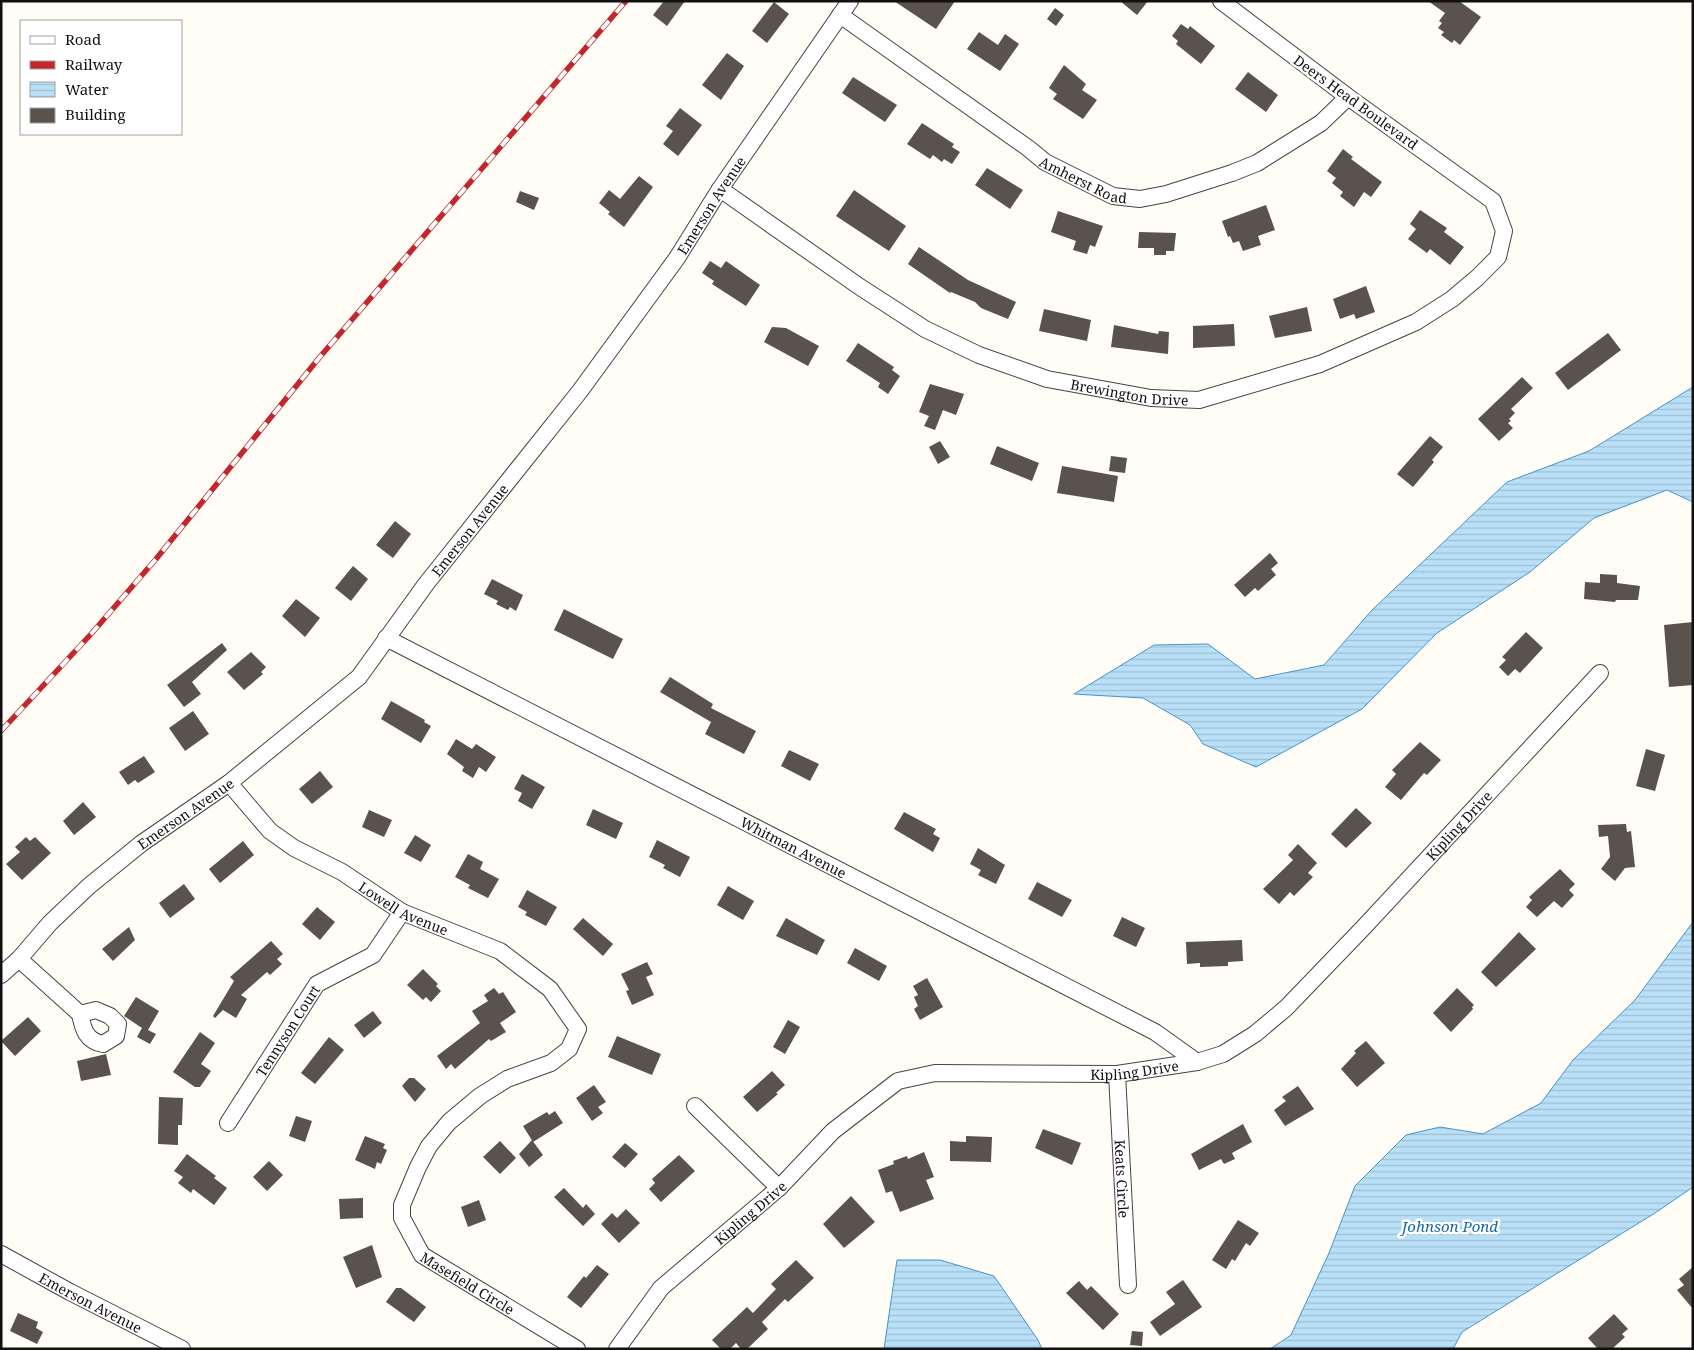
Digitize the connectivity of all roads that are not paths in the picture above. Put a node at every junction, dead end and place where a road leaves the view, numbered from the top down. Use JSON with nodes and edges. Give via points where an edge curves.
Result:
{"nodes":[{"id":1,"x":850,"y":1,"type":"edge"},
{"id":2,"x":1221,"y":1,"type":"edge"},
{"id":3,"x":840,"y":16,"type":"junction"},
{"id":4,"x":1348,"y":97,"type":"junction"},
{"id":5,"x":720,"y":189,"type":"junction"},
{"id":6,"x":1493,"y":201,"type":"joint"},
{"id":7,"x":386,"y":638,"type":"junction"},
{"id":8,"x":1600,"y":673,"type":"dead end"},
{"id":9,"x":229,"y":784,"type":"junction"},
{"id":10,"x":402,"y":912,"type":"junction"},
{"id":11,"x":19,"y":959,"type":"junction"},
{"id":12,"x":1,"y":975,"type":"edge"},
{"id":13,"x":80,"y":1014,"type":"dead end"},
{"id":14,"x":578,"y":1029,"type":"joint"},
{"id":15,"x":1197,"y":1062,"type":"junction"},
{"id":16,"x":1116,"y":1074,"type":"junction"},
{"id":17,"x":695,"y":1106,"type":"dead end"},
{"id":18,"x":228,"y":1123,"type":"dead end"},
{"id":19,"x":779,"y":1188,"type":"junction"},
{"id":20,"x":1,"y":1254,"type":"edge"},
{"id":21,"x":1128,"y":1285,"type":"dead end"},
{"id":22,"x":182,"y":1349,"type":"edge"},
{"id":23,"x":577,"y":1349,"type":"edge"},
{"id":24,"x":617,"y":1349,"type":"edge"}],
"edges":[{"from":1,"to":3,"type":"street","name":"Emerson Avenue"},
{"from":2,"to":4,"type":"street","name":"Deers Head Boulevard"},
{"from":3,"to":4,"type":"street","name":"Amherst Road","via":[[1045,162],[1112,196],[1140,199],[1166,194],[1249,166],[1321,123]]},
{"from":3,"to":5,"type":"street","name":"Emerson Avenue"},
{"from":4,"to":6,"type":"street","name":"Deers Head Boulevard"},
{"from":5,"to":6,"type":"street","name":"Brewington Drive","via":[[925,329],[979,355],[1055,381],[1151,398],[1200,400],[1320,364],[1416,322],[1452,299],[1498,257],[1504,231]]},
{"from":5,"to":7,"type":"street","name":"Emerson Avenue","via":[[677,258],[580,390]]},
{"from":7,"to":9,"type":"street","name":"Emerson Avenue","via":[[359,676]]},
{"from":7,"to":15,"type":"street","name":"Whitman Avenue","via":[[1155,1032]]},
{"from":8,"to":15,"type":"street","name":"Kipling Drive","via":[[1286,1008],[1223,1054]]},
{"from":9,"to":10,"type":"street","name":"Lowell Avenue","via":[[270,831],[294,848],[342,872]]},
{"from":9,"to":11,"type":"street","name":"Emerson Avenue","via":[[142,842],[89,886],[50,923]]},
{"from":10,"to":14,"type":"street","name":"Lowell Avenue","via":[[500,951],[550,989]]},
{"from":10,"to":18,"type":"street","name":"Tennyson Court","via":[[373,955],[317,984]]},
{"from":11,"to":12,"type":"street","name":"Emerson Avenue"},
{"from":11,"to":13,"type":"street"},
{"from":14,"to":23,"type":"street","name":"Masefield Circle","via":[[569,1049],[551,1063],[507,1079],[449,1122],[429,1146],[402,1205],[402,1218],[422,1255]]},
{"from":15,"to":16,"type":"street","name":"Kipling Drive"},
{"from":16,"to":19,"type":"street","name":"Kipling Drive","via":[[935,1073],[898,1081],[833,1131]]},
{"from":16,"to":21,"type":"street","name":"Keats Circle"},
{"from":17,"to":19,"type":"street"},
{"from":19,"to":24,"type":"street","name":"Kipling Drive","via":[[661,1288]]},
{"from":20,"to":22,"type":"street","name":"Emerson Avenue"}]}
